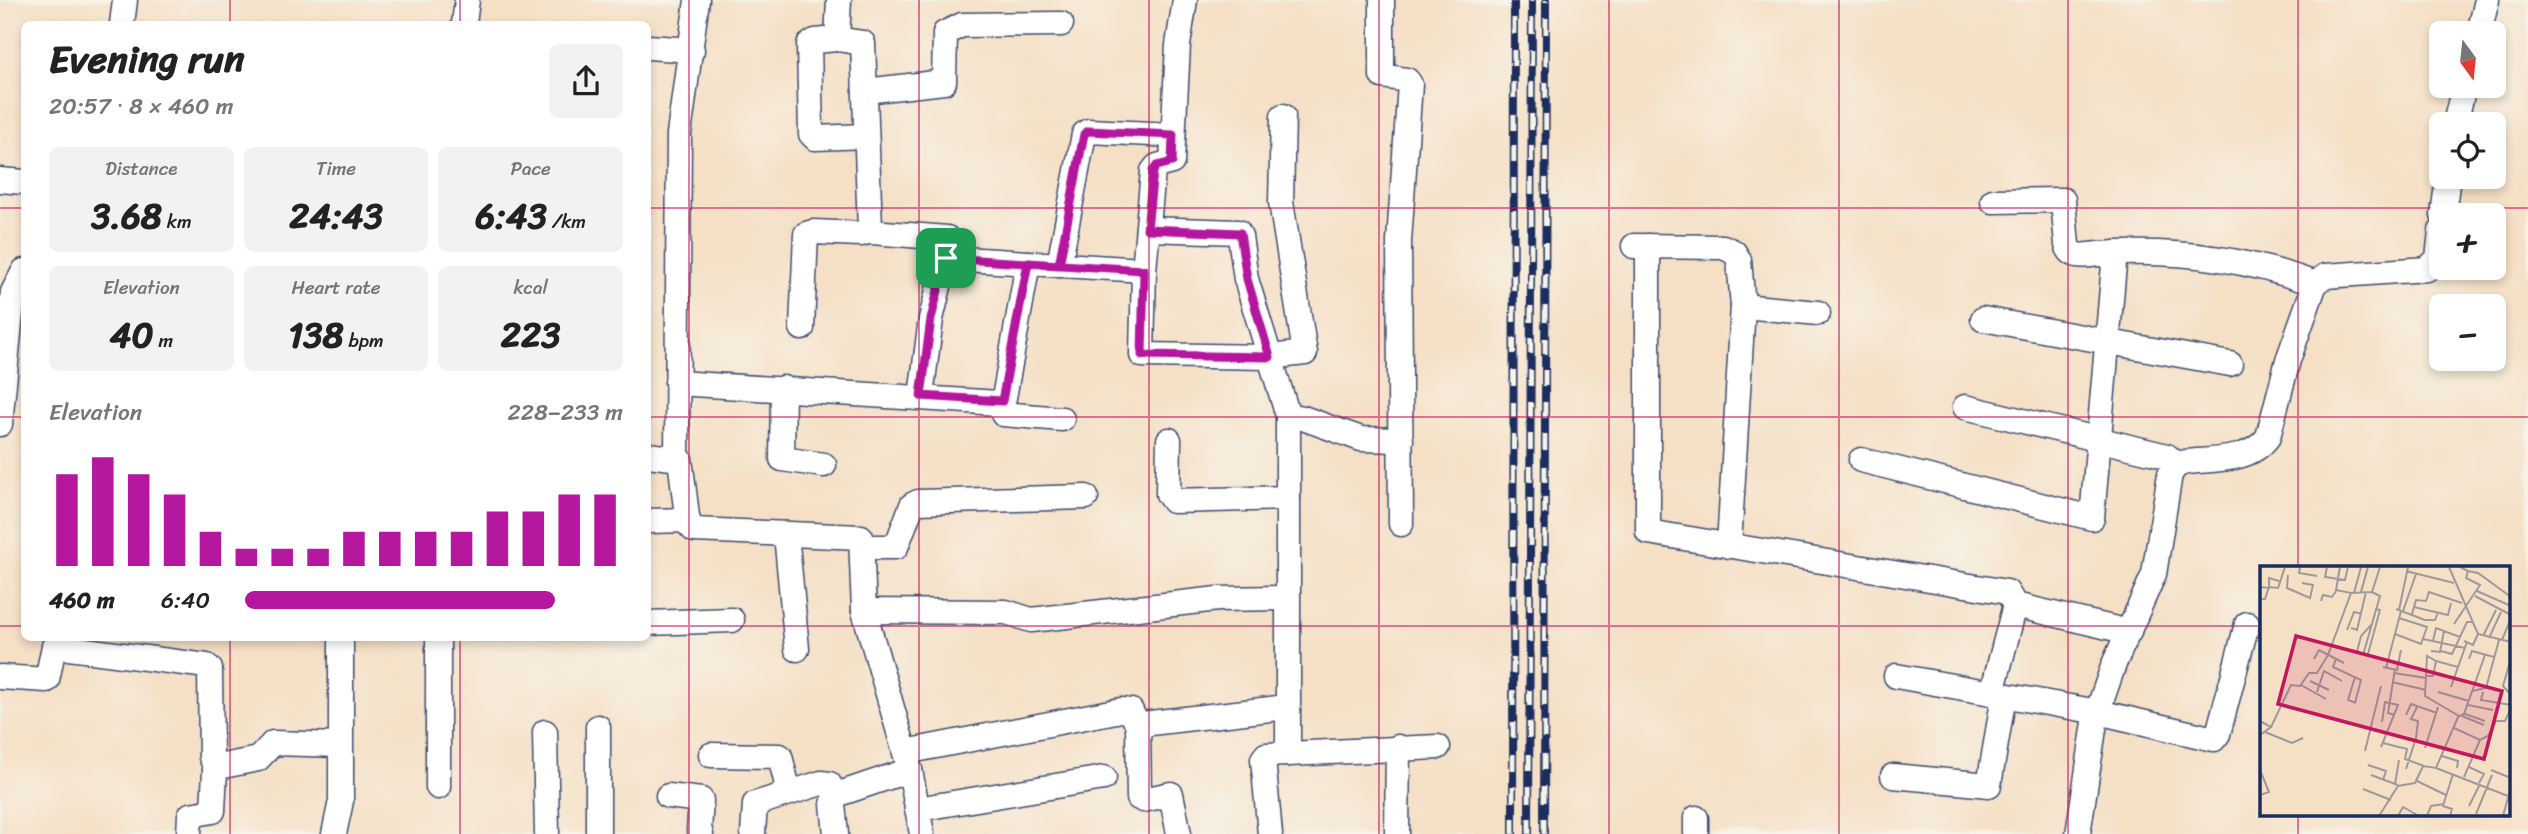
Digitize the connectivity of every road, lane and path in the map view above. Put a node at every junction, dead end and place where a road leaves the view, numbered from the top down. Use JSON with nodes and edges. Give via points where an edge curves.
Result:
{"nodes":[{"id":1,"x":125,"y":0,"type":"edge"},
{"id":2,"x":697,"y":0,"type":"edge"},
{"id":3,"x":839,"y":0,"type":"edge"},
{"id":4,"x":1185,"y":0,"type":"edge"},
{"id":5,"x":1381,"y":0,"type":"edge"},
{"id":6,"x":2487,"y":0,"type":"edge"},
{"id":7,"x":122,"y":21,"type":"edge"},
{"id":8,"x":2482,"y":21,"type":"edge"},
{"id":9,"x":1061,"y":24,"type":"dead end"},
{"id":10,"x":837,"y":38,"type":"junction"},
{"id":11,"x":651,"y":47,"type":"edge"},
{"id":12,"x":692,"y":50,"type":"junction"},
{"id":13,"x":865,"y":91,"type":"junction"},
{"id":14,"x":1283,"y":116,"type":"dead end"},
{"id":15,"x":1173,"y":135,"type":"junction"},
{"id":16,"x":866,"y":136,"type":"junction"},
{"id":17,"x":0,"y":180,"type":"edge"},
{"id":18,"x":21,"y":182,"type":"edge"},
{"id":19,"x":1993,"y":201,"type":"dead end"},
{"id":20,"x":1147,"y":229,"type":"junction"},
{"id":21,"x":871,"y":231,"type":"junction"},
{"id":22,"x":2115,"y":253,"type":"junction"},
{"id":23,"x":946,"y":258,"type":"junction"},
{"id":24,"x":1028,"y":263,"type":"junction"},
{"id":25,"x":1059,"y":265,"type":"junction"},
{"id":26,"x":2429,"y":267,"type":"edge"},
{"id":27,"x":16,"y":270,"type":"edge"},
{"id":28,"x":1144,"y":270,"type":"junction"},
{"id":29,"x":2315,"y":284,"type":"junction"},
{"id":30,"x":1743,"y":306,"type":"junction"},
{"id":31,"x":1818,"y":313,"type":"dead end"},
{"id":32,"x":1983,"y":319,"type":"dead end"},
{"id":33,"x":802,"y":328,"type":"dead end"},
{"id":34,"x":2108,"y":344,"type":"junction"},
{"id":35,"x":1270,"y":357,"type":"junction"},
{"id":36,"x":2230,"y":364,"type":"dead end"},
{"id":37,"x":677,"y":383,"type":"junction"},
{"id":38,"x":783,"y":388,"type":"junction"},
{"id":39,"x":921,"y":396,"type":"junction"},
{"id":40,"x":999,"y":403,"type":"junction"},
{"id":41,"x":1965,"y":407,"type":"dead end"},
{"id":42,"x":1288,"y":416,"type":"junction"},
{"id":43,"x":1062,"y":419,"type":"dead end"},
{"id":44,"x":0,"y":424,"type":"edge"},
{"id":45,"x":1169,"y":440,"type":"dead end"},
{"id":46,"x":1401,"y":440,"type":"junction"},
{"id":47,"x":2099,"y":440,"type":"junction"},
{"id":48,"x":651,"y":455,"type":"edge"},
{"id":49,"x":677,"y":458,"type":"junction"},
{"id":50,"x":1861,"y":460,"type":"dead end"},
{"id":51,"x":824,"y":465,"type":"dead end"},
{"id":52,"x":2177,"y":465,"type":"junction"},
{"id":53,"x":1086,"y":497,"type":"dead end"},
{"id":54,"x":1288,"y":498,"type":"junction"},
{"id":55,"x":688,"y":520,"type":"junction"},
{"id":56,"x":651,"y":521,"type":"edge"},
{"id":57,"x":1401,"y":524,"type":"dead end"},
{"id":58,"x":786,"y":534,"type":"junction"},
{"id":59,"x":1729,"y":546,"type":"junction"},
{"id":60,"x":863,"y":547,"type":"junction"},
{"id":61,"x":1287,"y":598,"type":"junction"},
{"id":62,"x":2015,"y":604,"type":"junction"},
{"id":63,"x":864,"y":611,"type":"junction"},
{"id":64,"x":732,"y":620,"type":"dead end"},
{"id":65,"x":651,"y":623,"type":"edge"},
{"id":66,"x":2247,"y":624,"type":"dead end"},
{"id":67,"x":2129,"y":632,"type":"junction"},
{"id":68,"x":341,"y":641,"type":"edge"},
{"id":69,"x":438,"y":641,"type":"edge"},
{"id":70,"x":797,"y":649,"type":"dead end"},
{"id":71,"x":1896,"y":676,"type":"dead end"},
{"id":72,"x":0,"y":677,"type":"edge"},
{"id":73,"x":1998,"y":694,"type":"junction"},
{"id":74,"x":1287,"y":707,"type":"junction"},
{"id":75,"x":2098,"y":712,"type":"junction"},
{"id":76,"x":1138,"y":723,"type":"junction"},
{"id":77,"x":598,"y":727,"type":"dead end"},
{"id":78,"x":545,"y":732,"type":"dead end"},
{"id":79,"x":340,"y":745,"type":"junction"},
{"id":80,"x":1398,"y":747,"type":"junction"},
{"id":81,"x":1438,"y":747,"type":"dead end"},
{"id":82,"x":1288,"y":754,"type":"junction"},
{"id":83,"x":710,"y":755,"type":"dead end"},
{"id":84,"x":907,"y":761,"type":"junction"},
{"id":85,"x":216,"y":768,"type":"junction"},
{"id":86,"x":1893,"y":776,"type":"dead end"},
{"id":87,"x":1104,"y":778,"type":"dead end"},
{"id":88,"x":438,"y":787,"type":"dead end"},
{"id":89,"x":789,"y":793,"type":"junction"},
{"id":90,"x":836,"y":795,"type":"junction"},
{"id":91,"x":668,"y":796,"type":"dead end"},
{"id":92,"x":917,"y":809,"type":"junction"},
{"id":93,"x":189,"y":834,"type":"edge"},
{"id":94,"x":334,"y":834,"type":"edge"},
{"id":95,"x":547,"y":834,"type":"edge"},
{"id":96,"x":598,"y":834,"type":"edge"},
{"id":97,"x":701,"y":834,"type":"edge"},
{"id":98,"x":753,"y":834,"type":"edge"},
{"id":99,"x":836,"y":834,"type":"edge"},
{"id":100,"x":922,"y":834,"type":"edge"},
{"id":101,"x":1179,"y":834,"type":"edge"},
{"id":102,"x":1270,"y":834,"type":"edge"},
{"id":103,"x":1397,"y":834,"type":"edge"},
{"id":104,"x":2078,"y":834,"type":"edge"}],
"edges":[{"from":1,"to":7,"type":"street"},
{"from":2,"to":12,"type":"street"},
{"from":3,"to":10,"type":"street"},
{"from":4,"to":15,"type":"street"},
{"from":5,"to":46,"type":"street","via":[[1382,76],[1410,84],[1399,241]]},
{"from":6,"to":8,"type":"street"},
{"from":9,"to":13,"type":"street","via":[[951,28],[945,33],[944,82]]},
{"from":10,"to":13,"type":"street","via":[[863,41]]},
{"from":10,"to":16,"type":"street","via":[[809,45],[811,134],[815,138]]},
{"from":11,"to":12,"type":"street"},
{"from":12,"to":37,"type":"street","via":[[679,134]]},
{"from":13,"to":16,"type":"street"},
{"from":14,"to":35,"type":"street","via":[[1281,202],[1306,350],[1303,355]]},
{"from":15,"to":20,"type":"street","via":[[1172,162],[1153,171]]},
{"from":15,"to":25,"type":"street","via":[[1084,134]]},
{"from":16,"to":21,"type":"street"},
{"from":17,"to":18,"type":"street"},
{"from":19,"to":22,"type":"street","via":[[2061,199],[2069,251],[2077,256]]},
{"from":20,"to":28,"type":"street"},
{"from":20,"to":35,"type":"street","via":[[1240,233],[1247,279]]},
{"from":21,"to":23,"type":"street","via":[[947,237]]},
{"from":21,"to":33,"type":"street","via":[[806,234]]},
{"from":22,"to":29,"type":"street","via":[[2233,260],[2273,268]]},
{"from":22,"to":34,"type":"street"},
{"from":23,"to":24,"type":"street"},
{"from":23,"to":39,"type":"street","via":[[931,319]]},
{"from":24,"to":25,"type":"street"},
{"from":24,"to":40,"type":"street","via":[[1004,398]]},
{"from":25,"to":28,"type":"street"},
{"from":26,"to":29,"type":"street","via":[[2336,273]]},
{"from":27,"to":44,"type":"street"},
{"from":28,"to":35,"type":"street","via":[[1142,355]]},
{"from":29,"to":52,"type":"street","via":[[2288,359],[2268,437],[2261,447],[2246,454]]},
{"from":30,"to":31,"type":"street"},
{"from":30,"to":59,"type":"street"},
{"from":30,"to":59,"type":"street","via":[[1743,274],[1734,252],[1723,247],[1641,246],[1646,528],[1650,534]]},
{"from":32,"to":34,"type":"street"},
{"from":34,"to":36,"type":"street"},
{"from":34,"to":47,"type":"street"},
{"from":35,"to":42,"type":"street"},
{"from":37,"to":38,"type":"street"},
{"from":37,"to":49,"type":"street"},
{"from":38,"to":39,"type":"street"},
{"from":38,"to":51,"type":"street","via":[[782,459]]},
{"from":39,"to":40,"type":"street"},
{"from":40,"to":43,"type":"street","via":[[1003,414]]},
{"from":41,"to":47,"type":"street"},
{"from":42,"to":46,"type":"street","via":[[1361,439]]},
{"from":42,"to":54,"type":"street"},
{"from":45,"to":54,"type":"street","via":[[1168,494],[1173,501]]},
{"from":46,"to":57,"type":"street"},
{"from":47,"to":50,"type":"street","via":[[2094,515],[2088,519]]},
{"from":47,"to":52,"type":"street","via":[[2167,456]]},
{"from":48,"to":49,"type":"street"},
{"from":49,"to":55,"type":"street","via":[[682,463]]},
{"from":52,"to":67,"type":"street","via":[[2170,474],[2154,574]]},
{"from":53,"to":60,"type":"street","via":[[918,502],[912,505],[896,547]]},
{"from":54,"to":61,"type":"street"},
{"from":55,"to":56,"type":"street"},
{"from":55,"to":58,"type":"street","via":[[694,530]]},
{"from":58,"to":60,"type":"street","via":[[857,536]]},
{"from":58,"to":70,"type":"street"},
{"from":59,"to":62,"type":"street","via":[[2007,592]]},
{"from":60,"to":63,"type":"street"},
{"from":61,"to":63,"type":"street","via":[[1218,599],[1031,620],[1006,612]]},
{"from":61,"to":74,"type":"street"},
{"from":62,"to":67,"type":"street"},
{"from":62,"to":73,"type":"street"},
{"from":63,"to":84,"type":"street"},
{"from":64,"to":65,"type":"street"},
{"from":66,"to":75,"type":"street","via":[[2214,739]]},
{"from":67,"to":75,"type":"street"},
{"from":68,"to":79,"type":"street"},
{"from":69,"to":88,"type":"street"},
{"from":71,"to":73,"type":"street"},
{"from":72,"to":85,"type":"street","via":[[47,680],[54,646],[207,666],[211,757]]},
{"from":73,"to":75,"type":"street"},
{"from":73,"to":86,"type":"street","via":[[1989,785]]},
{"from":74,"to":76,"type":"street"},
{"from":74,"to":82,"type":"street"},
{"from":75,"to":104,"type":"street"},
{"from":76,"to":84,"type":"street","via":[[1131,711],[1121,710]]},
{"from":76,"to":101,"type":"street","via":[[1139,798],[1171,794]]},
{"from":77,"to":96,"type":"street"},
{"from":78,"to":95,"type":"street"},
{"from":79,"to":85,"type":"street","via":[[273,743],[258,759]]},
{"from":79,"to":94,"type":"street","via":[[341,801]]},
{"from":80,"to":81,"type":"street"},
{"from":80,"to":82,"type":"street"},
{"from":80,"to":103,"type":"street"},
{"from":82,"to":102,"type":"street","via":[[1263,759]]},
{"from":83,"to":89,"type":"street","via":[[780,756]]},
{"from":84,"to":90,"type":"street"},
{"from":84,"to":92,"type":"street"},
{"from":85,"to":93,"type":"street","via":[[213,811],[190,815]]},
{"from":87,"to":92,"type":"street"},
{"from":89,"to":90,"type":"street","via":[[826,783]]},
{"from":89,"to":98,"type":"street","via":[[754,805]]},
{"from":90,"to":99,"type":"street"},
{"from":91,"to":97,"type":"street","via":[[702,800]]},
{"from":92,"to":100,"type":"street"}]}
